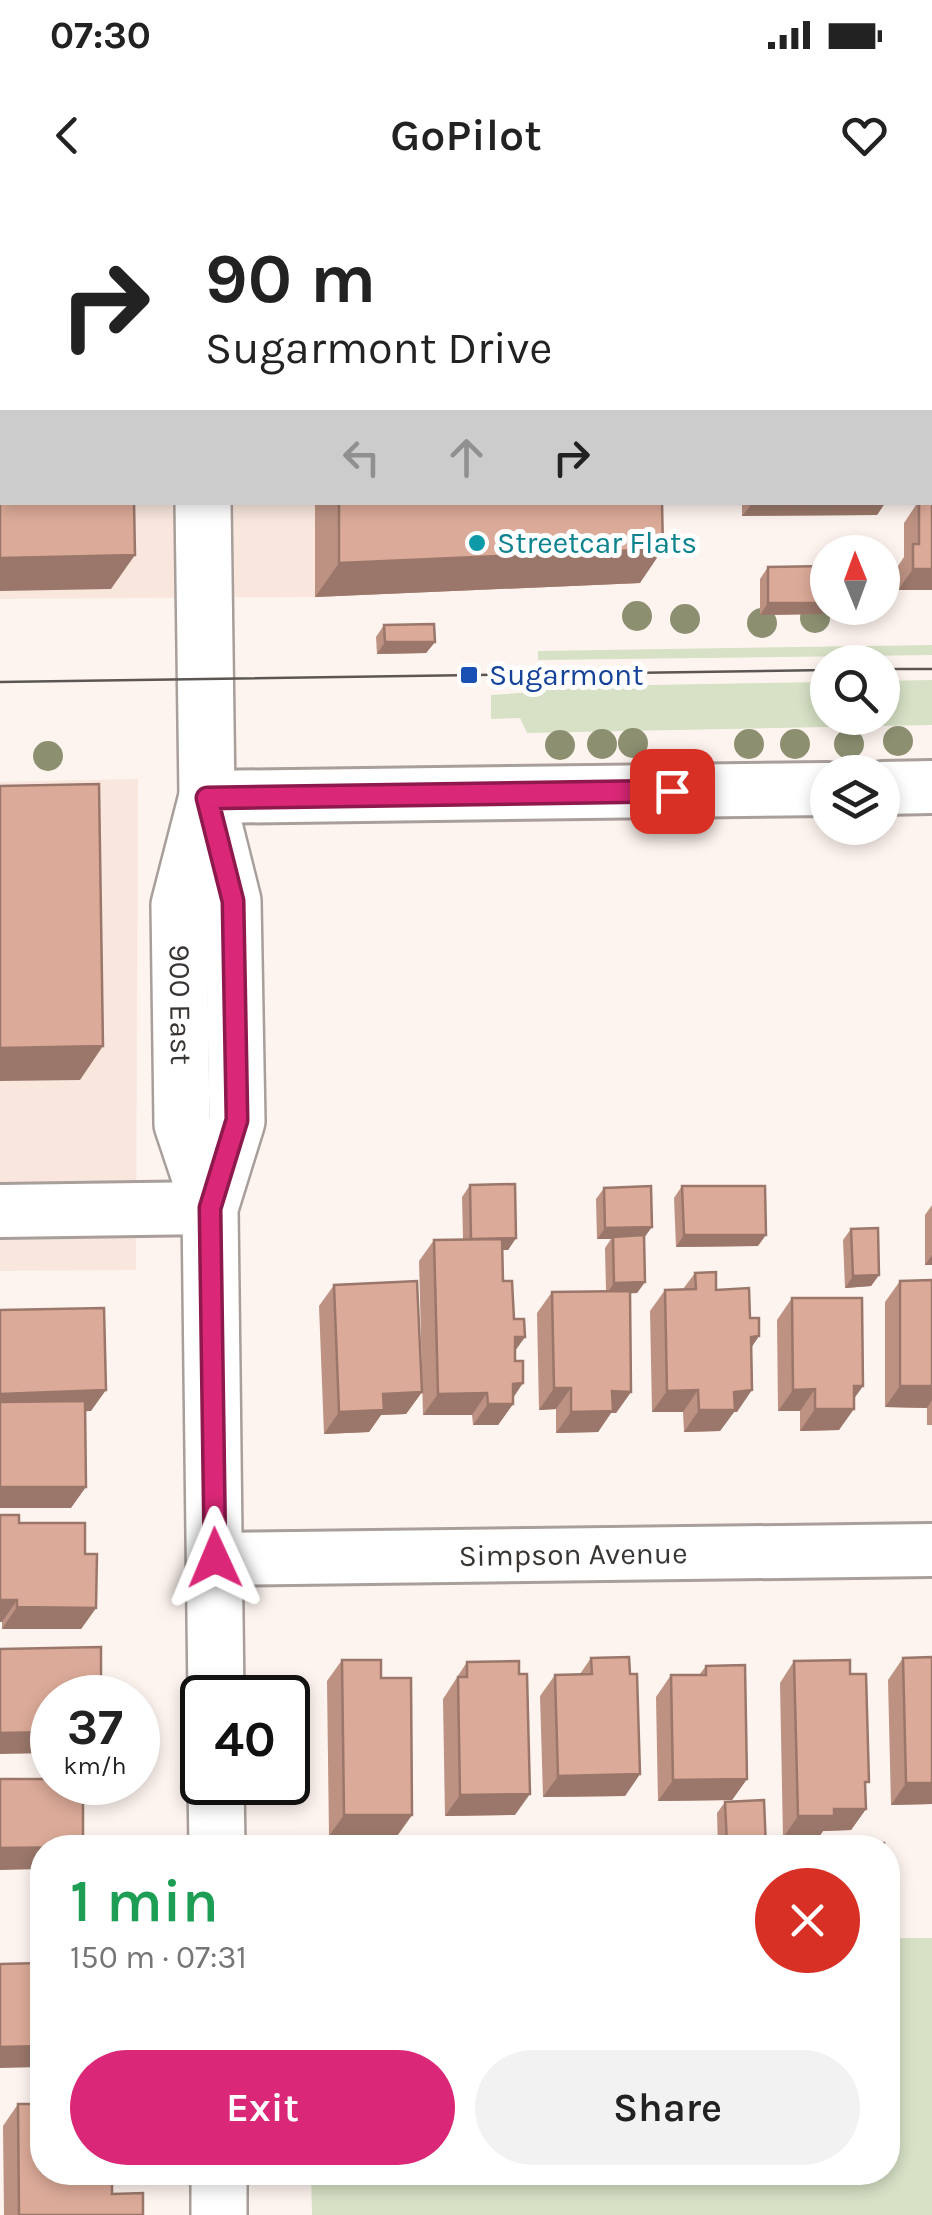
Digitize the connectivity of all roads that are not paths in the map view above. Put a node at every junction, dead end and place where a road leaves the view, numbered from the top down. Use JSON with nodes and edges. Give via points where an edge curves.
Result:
{"nodes":[{"id":1,"x":203,"y":505,"type":"edge"},
{"id":2,"x":900,"y":788,"type":"edge"},
{"id":3,"x":932,"y":788,"type":"edge"},
{"id":4,"x":810,"y":789,"type":"edge"},
{"id":5,"x":207,"y":798,"type":"junction"},
{"id":6,"x":210,"y":1208,"type":"junction"},
{"id":7,"x":0,"y":1211,"type":"edge"},
{"id":8,"x":932,"y":1550,"type":"edge"},
{"id":9,"x":215,"y":1558,"type":"junction"},
{"id":10,"x":216,"y":1675,"type":"edge"},
{"id":11,"x":216,"y":1805,"type":"edge"},
{"id":12,"x":217,"y":1835,"type":"edge"},
{"id":13,"x":219,"y":2185,"type":"edge"},
{"id":14,"x":220,"y":2215,"type":"edge"}],
"edges":[{"from":1,"to":5,"type":"street","name":"900 East"},
{"from":2,"to":3,"type":"street"},
{"from":4,"to":5,"type":"street"},
{"from":5,"to":6,"type":"street","name":"900 East","via":[[179,904],[182,1124]]},
{"from":6,"to":7,"type":"street"},
{"from":6,"to":9,"type":"street","name":"900 East"},
{"from":8,"to":9,"type":"street","name":"Simpson Avenue"},
{"from":9,"to":10,"type":"street","name":"900 East"},
{"from":11,"to":12,"type":"street"},
{"from":13,"to":14,"type":"street"}]}
